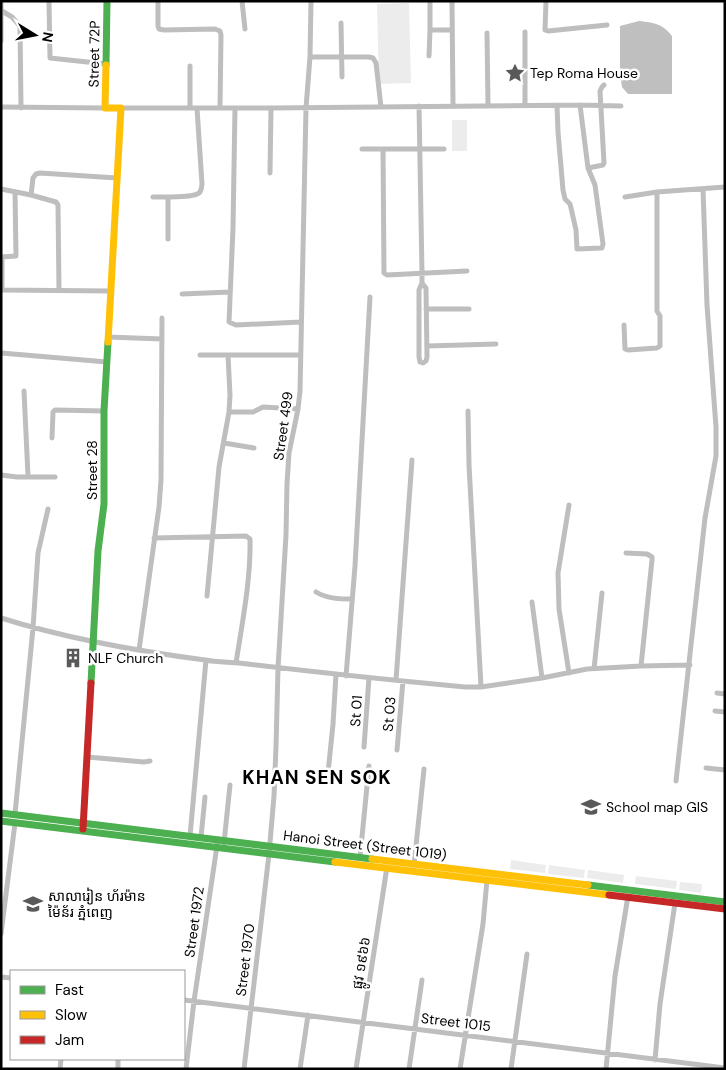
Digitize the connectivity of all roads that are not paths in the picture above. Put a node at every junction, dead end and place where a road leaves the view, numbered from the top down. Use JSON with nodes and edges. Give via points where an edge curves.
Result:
{"nodes":[{"id":1,"x":1,"y":1,"type":"edge"},
{"id":2,"x":49,"y":1,"type":"edge"},
{"id":3,"x":107,"y":1,"type":"edge"},
{"id":4,"x":158,"y":1,"type":"edge"},
{"id":5,"x":242,"y":1,"type":"edge"},
{"id":6,"x":311,"y":1,"type":"edge"},
{"id":7,"x":452,"y":1,"type":"edge"},
{"id":8,"x":546,"y":1,"type":"edge"},
{"id":9,"x":430,"y":2,"type":"dead end"},
{"id":10,"x":2,"y":11,"type":"edge"},
{"id":11,"x":341,"y":24,"type":"dead end"},
{"id":12,"x":607,"y":25,"type":"dead end"},
{"id":13,"x":245,"y":29,"type":"dead end"},
{"id":14,"x":430,"y":30,"type":"junction"},
{"id":15,"x":452,"y":30,"type":"junction"},
{"id":16,"x":524,"y":32,"type":"dead end"},
{"id":17,"x":487,"y":33,"type":"dead end"},
{"id":18,"x":1,"y":41,"type":"edge"},
{"id":19,"x":429,"y":56,"type":"dead end"},
{"id":20,"x":342,"y":57,"type":"junction"},
{"id":21,"x":310,"y":58,"type":"junction"},
{"id":22,"x":106,"y":64,"type":"junction"},
{"id":23,"x":190,"y":66,"type":"dead end"},
{"id":24,"x":342,"y":77,"type":"dead end"},
{"id":25,"x":604,"y":85,"type":"dead end"},
{"id":26,"x":580,"y":104,"type":"junction"},
{"id":27,"x":453,"y":105,"type":"junction"},
{"id":28,"x":525,"y":105,"type":"junction"},
{"id":29,"x":557,"y":105,"type":"junction"},
{"id":30,"x":419,"y":106,"type":"junction"},
{"id":31,"x":488,"y":106,"type":"junction"},
{"id":32,"x":602,"y":106,"type":"junction"},
{"id":33,"x":621,"y":106,"type":"dead end"},
{"id":34,"x":1,"y":107,"type":"edge"},
{"id":35,"x":381,"y":107,"type":"junction"},
{"id":36,"x":21,"y":108,"type":"junction"},
{"id":37,"x":105,"y":108,"type":"junction"},
{"id":38,"x":122,"y":108,"type":"junction"},
{"id":39,"x":190,"y":108,"type":"junction"},
{"id":40,"x":198,"y":108,"type":"junction"},
{"id":41,"x":220,"y":108,"type":"junction"},
{"id":42,"x":235,"y":108,"type":"junction"},
{"id":43,"x":271,"y":108,"type":"junction"},
{"id":44,"x":306,"y":108,"type":"junction"},
{"id":45,"x":362,"y":149,"type":"dead end"},
{"id":46,"x":383,"y":149,"type":"junction"},
{"id":47,"x":420,"y":149,"type":"junction"},
{"id":48,"x":444,"y":149,"type":"dead end"},
{"id":49,"x":588,"y":168,"type":"junction"},
{"id":50,"x":270,"y":173,"type":"dead end"},
{"id":51,"x":117,"y":178,"type":"junction"},
{"id":52,"x":725,"y":187,"type":"edge"},
{"id":53,"x":1,"y":189,"type":"edge"},
{"id":54,"x":703,"y":189,"type":"junction"},
{"id":55,"x":15,"y":192,"type":"junction"},
{"id":56,"x":657,"y":192,"type":"junction"},
{"id":57,"x":31,"y":195,"type":"junction"},
{"id":58,"x":168,"y":196,"type":"junction"},
{"id":59,"x":153,"y":197,"type":"dead end"},
{"id":60,"x":625,"y":197,"type":"dead end"},
{"id":61,"x":168,"y":239,"type":"dead end"},
{"id":62,"x":2,"y":257,"type":"edge"},
{"id":63,"x":467,"y":271,"type":"dead end"},
{"id":64,"x":422,"y":273,"type":"junction"},
{"id":65,"x":422,"y":283,"type":"junction"},
{"id":66,"x":1,"y":290,"type":"edge"},
{"id":67,"x":58,"y":290,"type":"junction"},
{"id":68,"x":111,"y":291,"type":"junction"},
{"id":69,"x":230,"y":292,"type":"junction"},
{"id":70,"x":182,"y":294,"type":"dead end"},
{"id":71,"x":370,"y":297,"type":"dead end"},
{"id":72,"x":426,"y":309,"type":"junction"},
{"id":73,"x":469,"y":309,"type":"dead end"},
{"id":74,"x":162,"y":318,"type":"dead end"},
{"id":75,"x":301,"y":322,"type":"junction"},
{"id":76,"x":624,"y":325,"type":"dead end"},
{"id":77,"x":108,"y":337,"type":"junction"},
{"id":78,"x":162,"y":339,"type":"junction"},
{"id":79,"x":496,"y":344,"type":"dead end"},
{"id":80,"x":427,"y":346,"type":"junction"},
{"id":81,"x":1,"y":353,"type":"edge"},
{"id":82,"x":200,"y":355,"type":"dead end"},
{"id":83,"x":300,"y":355,"type":"junction"},
{"id":84,"x":228,"y":356,"type":"junction"},
{"id":85,"x":107,"y":362,"type":"junction"},
{"id":86,"x":24,"y":391,"type":"dead end"},
{"id":87,"x":298,"y":409,"type":"junction"},
{"id":88,"x":104,"y":411,"type":"junction"},
{"id":89,"x":468,"y":411,"type":"dead end"},
{"id":90,"x":229,"y":412,"type":"junction"},
{"id":91,"x":52,"y":438,"type":"dead end"},
{"id":92,"x":224,"y":443,"type":"junction"},
{"id":93,"x":254,"y":448,"type":"dead end"},
{"id":94,"x":412,"y":460,"type":"dead end"},
{"id":95,"x":1,"y":475,"type":"edge"},
{"id":96,"x":28,"y":476,"type":"junction"},
{"id":97,"x":55,"y":478,"type":"dead end"},
{"id":98,"x":569,"y":505,"type":"dead end"},
{"id":99,"x":48,"y":509,"type":"dead end"},
{"id":100,"x":213,"y":537,"type":"junction"},
{"id":101,"x":154,"y":538,"type":"junction"},
{"id":102,"x":626,"y":553,"type":"dead end"},
{"id":103,"x":316,"y":592,"type":"dead end"},
{"id":104,"x":602,"y":593,"type":"dead end"},
{"id":105,"x":207,"y":596,"type":"dead end"},
{"id":106,"x":352,"y":598,"type":"junction"},
{"id":107,"x":532,"y":602,"type":"dead end"},
{"id":108,"x":1,"y":618,"type":"edge"},
{"id":109,"x":33,"y":628,"type":"junction"},
{"id":110,"x":92,"y":642,"type":"junction"},
{"id":111,"x":139,"y":650,"type":"junction"},
{"id":112,"x":206,"y":660,"type":"junction"},
{"id":113,"x":236,"y":663,"type":"junction"},
{"id":114,"x":690,"y":665,"type":"junction"},
{"id":115,"x":641,"y":666,"type":"junction"},
{"id":116,"x":278,"y":668,"type":"junction"},
{"id":117,"x":594,"y":669,"type":"junction"},
{"id":118,"x":569,"y":673,"type":"junction"},
{"id":119,"x":336,"y":674,"type":"junction"},
{"id":120,"x":346,"y":676,"type":"junction"},
{"id":121,"x":370,"y":678,"type":"junction"},
{"id":122,"x":542,"y":678,"type":"junction"},
{"id":123,"x":396,"y":680,"type":"junction"},
{"id":124,"x":403,"y":681,"type":"junction"},
{"id":125,"x":481,"y":686,"type":"junction"},
{"id":126,"x":717,"y":693,"type":"dead end"},
{"id":127,"x":725,"y":694,"type":"edge"},
{"id":128,"x":715,"y":711,"type":"dead end"},
{"id":129,"x":725,"y":712,"type":"edge"},
{"id":130,"x":364,"y":746,"type":"dead end"},
{"id":131,"x":398,"y":750,"type":"dead end"},
{"id":132,"x":87,"y":758,"type":"junction"},
{"id":133,"x":150,"y":762,"type":"dead end"},
{"id":134,"x":369,"y":766,"type":"dead end"},
{"id":135,"x":706,"y":768,"type":"dead end"},
{"id":136,"x":424,"y":769,"type":"dead end"},
{"id":137,"x":725,"y":770,"type":"edge"},
{"id":138,"x":676,"y":781,"type":"dead end"},
{"id":139,"x":327,"y":783,"type":"dead end"},
{"id":140,"x":230,"y":785,"type":"dead end"},
{"id":141,"x":205,"y":798,"type":"dead end"},
{"id":142,"x":1,"y":813,"type":"edge"},
{"id":143,"x":15,"y":814,"type":"junction"},
{"id":144,"x":1,"y":822,"type":"edge"},
{"id":145,"x":15,"y":823,"type":"junction"},
{"id":146,"x":83,"y":823,"type":"junction"},
{"id":147,"x":82,"y":832,"type":"junction"},
{"id":148,"x":190,"y":836,"type":"junction"},
{"id":149,"x":201,"y":837,"type":"junction"},
{"id":150,"x":221,"y":839,"type":"junction"},
{"id":151,"x":270,"y":845,"type":"junction"},
{"id":152,"x":220,"y":848,"type":"junction"},
{"id":153,"x":269,"y":854,"type":"junction"},
{"id":154,"x":360,"y":856,"type":"junction"},
{"id":155,"x":388,"y":860,"type":"junction"},
{"id":156,"x":415,"y":863,"type":"junction"},
{"id":157,"x":387,"y":868,"type":"junction"},
{"id":158,"x":414,"y":871,"type":"junction"},
{"id":159,"x":487,"y":880,"type":"junction"},
{"id":160,"x":628,"y":890,"type":"junction"},
{"id":161,"x":628,"y":898,"type":"junction"},
{"id":162,"x":725,"y":902,"type":"edge"},
{"id":163,"x":675,"y":903,"type":"junction"},
{"id":164,"x":725,"y":909,"type":"edge"},
{"id":165,"x":1,"y":934,"type":"edge"},
{"id":166,"x":527,"y":954,"type":"dead end"},
{"id":167,"x":422,"y":980,"type":"dead end"},
{"id":168,"x":185,"y":1000,"type":"edge"},
{"id":169,"x":194,"y":1001,"type":"junction"},
{"id":170,"x":250,"y":1008,"type":"junction"},
{"id":171,"x":308,"y":1016,"type":"junction"},
{"id":172,"x":363,"y":1022,"type":"junction"},
{"id":173,"x":416,"y":1028,"type":"junction"},
{"id":174,"x":187,"y":1035,"type":"edge"},
{"id":175,"x":466,"y":1035,"type":"junction"},
{"id":176,"x":515,"y":1041,"type":"junction"},
{"id":177,"x":607,"y":1053,"type":"junction"},
{"id":178,"x":655,"y":1060,"type":"junction"},
{"id":179,"x":725,"y":1068,"type":"edge"},
{"id":180,"x":186,"y":1069,"type":"edge"},
{"id":181,"x":244,"y":1069,"type":"edge"},
{"id":182,"x":300,"y":1069,"type":"edge"},
{"id":183,"x":356,"y":1069,"type":"edge"},
{"id":184,"x":409,"y":1069,"type":"edge"},
{"id":185,"x":460,"y":1069,"type":"edge"},
{"id":186,"x":511,"y":1069,"type":"edge"},
{"id":187,"x":606,"y":1069,"type":"edge"}],
"edges":[{"from":1,"to":10,"type":"street"},
{"from":2,"to":22,"type":"street","via":[[50,58]]},
{"from":3,"to":22,"type":"main road","name":"Street 72P"},
{"from":4,"to":41,"type":"street","via":[[159,29],[220,31]]},
{"from":5,"to":13,"type":"street"},
{"from":6,"to":21,"type":"street","name":"Street 499"},
{"from":7,"to":15,"type":"street"},
{"from":8,"to":12,"type":"street","via":[[545,30]]},
{"from":9,"to":14,"type":"street"},
{"from":10,"to":18,"type":"street"},
{"from":10,"to":36,"type":"street","via":[[20,26]]},
{"from":11,"to":20,"type":"street"},
{"from":14,"to":15,"type":"street"},
{"from":14,"to":19,"type":"street"},
{"from":15,"to":27,"type":"street"},
{"from":16,"to":28,"type":"street"},
{"from":17,"to":31,"type":"street"},
{"from":20,"to":21,"type":"street"},
{"from":20,"to":24,"type":"street"},
{"from":20,"to":35,"type":"street","via":[[373,58]]},
{"from":21,"to":44,"type":"street","name":"Street 499"},
{"from":22,"to":37,"type":"main road","name":"Street 72P"},
{"from":23,"to":39,"type":"street"},
{"from":25,"to":32,"type":"street","via":[[600,91]]},
{"from":26,"to":29,"type":"street"},
{"from":26,"to":32,"type":"street"},
{"from":26,"to":49,"type":"street"},
{"from":27,"to":30,"type":"street"},
{"from":27,"to":31,"type":"street"},
{"from":28,"to":29,"type":"street"},
{"from":28,"to":31,"type":"street"},
{"from":29,"to":49,"type":"street","via":[[563,190],[571,208],[577,249],[602,248],[604,244],[595,185]]},
{"from":30,"to":35,"type":"street"},
{"from":30,"to":47,"type":"street"},
{"from":32,"to":33,"type":"street"},
{"from":32,"to":49,"type":"street","via":[[604,163]]},
{"from":34,"to":36,"type":"street"},
{"from":35,"to":44,"type":"street"},
{"from":36,"to":37,"type":"street"},
{"from":37,"to":38,"type":"main road"},
{"from":38,"to":39,"type":"street"},
{"from":38,"to":51,"type":"main road","name":"Street 28"},
{"from":39,"to":40,"type":"street"},
{"from":40,"to":41,"type":"street"},
{"from":40,"to":58,"type":"street","via":[[201,191],[196,195]]},
{"from":41,"to":42,"type":"street"},
{"from":42,"to":43,"type":"street"},
{"from":42,"to":69,"type":"street"},
{"from":43,"to":44,"type":"street"},
{"from":43,"to":50,"type":"street"},
{"from":44,"to":75,"type":"street","name":"Street 499"},
{"from":45,"to":46,"type":"street"},
{"from":46,"to":47,"type":"street"},
{"from":46,"to":64,"type":"street","via":[[384,273]]},
{"from":47,"to":48,"type":"street"},
{"from":47,"to":64,"type":"street"},
{"from":51,"to":57,"type":"street","via":[[40,173],[34,178]]},
{"from":51,"to":68,"type":"main road","name":"Street 28"},
{"from":52,"to":54,"type":"street"},
{"from":53,"to":55,"type":"street"},
{"from":54,"to":56,"type":"street"},
{"from":54,"to":114,"type":"street","via":[[716,456]]},
{"from":55,"to":57,"type":"street"},
{"from":55,"to":62,"type":"street","via":[[16,256]]},
{"from":56,"to":60,"type":"street"},
{"from":56,"to":76,"type":"street","via":[[660,346],[625,349]]},
{"from":57,"to":67,"type":"street","via":[[58,205]]},
{"from":58,"to":59,"type":"street"},
{"from":58,"to":61,"type":"street"},
{"from":62,"to":66,"type":"street"},
{"from":63,"to":64,"type":"street"},
{"from":64,"to":65,"type":"street"},
{"from":65,"to":72,"type":"street","via":[[426,288]]},
{"from":65,"to":80,"type":"street","via":[[419,290],[420,362],[426,361]]},
{"from":66,"to":67,"type":"street"},
{"from":67,"to":68,"type":"street"},
{"from":68,"to":77,"type":"main road","name":"Street 28"},
{"from":69,"to":70,"type":"street"},
{"from":69,"to":75,"type":"street","via":[[229,322]]},
{"from":71,"to":106,"type":"street"},
{"from":72,"to":73,"type":"street"},
{"from":72,"to":80,"type":"street"},
{"from":74,"to":78,"type":"street"},
{"from":75,"to":83,"type":"street","name":"Street 499"},
{"from":77,"to":78,"type":"street"},
{"from":77,"to":85,"type":"main road","name":"Street 28"},
{"from":78,"to":101,"type":"street","via":[[161,480]]},
{"from":79,"to":80,"type":"street"},
{"from":81,"to":85,"type":"street"},
{"from":82,"to":84,"type":"street"},
{"from":83,"to":84,"type":"street"},
{"from":83,"to":87,"type":"street","name":"Street 499"},
{"from":84,"to":90,"type":"street"},
{"from":85,"to":88,"type":"main road","name":"Street 28"},
{"from":86,"to":96,"type":"street"},
{"from":87,"to":90,"type":"street","via":[[263,408],[253,412]]},
{"from":87,"to":116,"type":"street","name":"Street 499","via":[[290,453]]},
{"from":88,"to":91,"type":"street","via":[[55,410]]},
{"from":88,"to":110,"type":"main road","name":"Street 28","via":[[104,504]]},
{"from":89,"to":125,"type":"street"},
{"from":90,"to":92,"type":"street"},
{"from":92,"to":93,"type":"street"},
{"from":92,"to":100,"type":"street"},
{"from":94,"to":123,"type":"street"},
{"from":95,"to":96,"type":"street"},
{"from":96,"to":97,"type":"street"},
{"from":98,"to":118,"type":"street","via":[[558,573],[558,609]]},
{"from":99,"to":109,"type":"street","via":[[39,545]]},
{"from":100,"to":101,"type":"street"},
{"from":100,"to":105,"type":"street"},
{"from":100,"to":113,"type":"street","via":[[246,536],[250,539],[246,597]]},
{"from":101,"to":111,"type":"street"},
{"from":102,"to":115,"type":"street","via":[[652,557]]},
{"from":103,"to":106,"type":"street","via":[[342,599]]},
{"from":104,"to":117,"type":"street"},
{"from":106,"to":120,"type":"street"},
{"from":107,"to":122,"type":"street"},
{"from":108,"to":109,"type":"street"},
{"from":109,"to":110,"type":"street"},
{"from":109,"to":143,"type":"street"},
{"from":110,"to":111,"type":"street"},
{"from":110,"to":132,"type":"main road","name":"Street 28"},
{"from":111,"to":112,"type":"street"},
{"from":112,"to":113,"type":"street"},
{"from":112,"to":148,"type":"street"},
{"from":113,"to":116,"type":"street"},
{"from":114,"to":115,"type":"street"},
{"from":114,"to":138,"type":"street"},
{"from":115,"to":117,"type":"street"},
{"from":116,"to":119,"type":"street"},
{"from":116,"to":151,"type":"street","name":"Street 499"},
{"from":117,"to":118,"type":"street"},
{"from":118,"to":122,"type":"street"},
{"from":119,"to":120,"type":"street"},
{"from":119,"to":139,"type":"street"},
{"from":120,"to":121,"type":"street"},
{"from":121,"to":123,"type":"street"},
{"from":121,"to":130,"type":"street","name":"St 01"},
{"from":122,"to":125,"type":"street"},
{"from":123,"to":124,"type":"street"},
{"from":124,"to":125,"type":"street"},
{"from":124,"to":131,"type":"street","name":"St 03"},
{"from":126,"to":127,"type":"street"},
{"from":128,"to":129,"type":"street"},
{"from":132,"to":133,"type":"street"},
{"from":132,"to":146,"type":"main road","name":"Street 28"},
{"from":134,"to":154,"type":"street"},
{"from":135,"to":137,"type":"street"},
{"from":136,"to":156,"type":"street"},
{"from":140,"to":150,"type":"street","name":"Street 1972"},
{"from":141,"to":149,"type":"street"},
{"from":142,"to":143,"type":"main road","name":"Hanoi Street (Street 1019)"},
{"from":143,"to":146,"type":"main road","name":"Hanoi Street (Street 1019)"},
{"from":144,"to":145,"type":"main road","name":"Hanoi Street (Street 1019)"},
{"from":145,"to":147,"type":"main road","name":"Hanoi Street (Street 1019)"},
{"from":145,"to":165,"type":"street"},
{"from":146,"to":147,"type":"main road","name":"Street 28"},
{"from":146,"to":148,"type":"main road","name":"Hanoi Street (Street 1019)"},
{"from":147,"to":152,"type":"main road","name":"Hanoi Street (Street 1019)"},
{"from":148,"to":149,"type":"main road","name":"Hanoi Street (Street 1019)"},
{"from":149,"to":150,"type":"main road","name":"Hanoi Street (Street 1019)"},
{"from":150,"to":151,"type":"main road","name":"Hanoi Street (Street 1019)"},
{"from":150,"to":152,"type":"street","name":"Street 1972"},
{"from":151,"to":153,"type":"street","name":"Street 499"},
{"from":151,"to":154,"type":"main road","name":"Hanoi Street (Street 1019)"},
{"from":152,"to":153,"type":"main road","name":"Hanoi Street (Street 1019)"},
{"from":152,"to":169,"type":"street","name":"Street 1972"},
{"from":153,"to":157,"type":"main road","name":"Hanoi Street (Street 1019)"},
{"from":153,"to":170,"type":"street","name":"Street 1970"},
{"from":154,"to":155,"type":"main road","name":"Hanoi Street (Street 1019)"},
{"from":155,"to":156,"type":"main road","name":"Hanoi Street (Street 1019)"},
{"from":155,"to":157,"type":"street","name":"ផ្លូវ ១៩៦៦"},
{"from":156,"to":158,"type":"street"},
{"from":156,"to":160,"type":"main road","name":"Hanoi Street (Street 1019)"},
{"from":157,"to":158,"type":"main road","name":"Hanoi Street (Street 1019)"},
{"from":157,"to":172,"type":"street","name":"ផ្លូវ ១៩៦៦"},
{"from":158,"to":159,"type":"main road","name":"Hanoi Street (Street 1019)"},
{"from":159,"to":161,"type":"main road","name":"Hanoi Street (Street 1019)"},
{"from":159,"to":175,"type":"street"},
{"from":160,"to":161,"type":"street"},
{"from":160,"to":162,"type":"main road","name":"Hanoi Street (Street 1019)"},
{"from":161,"to":163,"type":"main road","name":"Hanoi Street (Street 1019)"},
{"from":161,"to":177,"type":"street"},
{"from":163,"to":164,"type":"main road","name":"Hanoi Street (Street 1019)"},
{"from":163,"to":178,"type":"street"},
{"from":166,"to":176,"type":"street"},
{"from":167,"to":173,"type":"street"},
{"from":168,"to":169,"type":"street","name":"Street 1015"},
{"from":169,"to":170,"type":"street","name":"Street 1015"},
{"from":169,"to":174,"type":"street","name":"Street 1972"},
{"from":170,"to":171,"type":"street","name":"Street 1015"},
{"from":170,"to":181,"type":"street","name":"Street 1970"},
{"from":171,"to":172,"type":"street","name":"Street 1015"},
{"from":171,"to":182,"type":"street"},
{"from":172,"to":173,"type":"street","name":"Street 1015"},
{"from":172,"to":183,"type":"street","name":"ផ្លូវ ១៩៦៦"},
{"from":173,"to":175,"type":"street","name":"Street 1015"},
{"from":173,"to":184,"type":"street"},
{"from":174,"to":180,"type":"street","name":"Street 1972"},
{"from":175,"to":176,"type":"street","name":"Street 1015"},
{"from":175,"to":185,"type":"street"},
{"from":176,"to":177,"type":"street","name":"Street 1015"},
{"from":176,"to":186,"type":"street"},
{"from":177,"to":178,"type":"street","name":"Street 1015"},
{"from":177,"to":187,"type":"street"},
{"from":178,"to":179,"type":"street","name":"Street 1015"}]}
